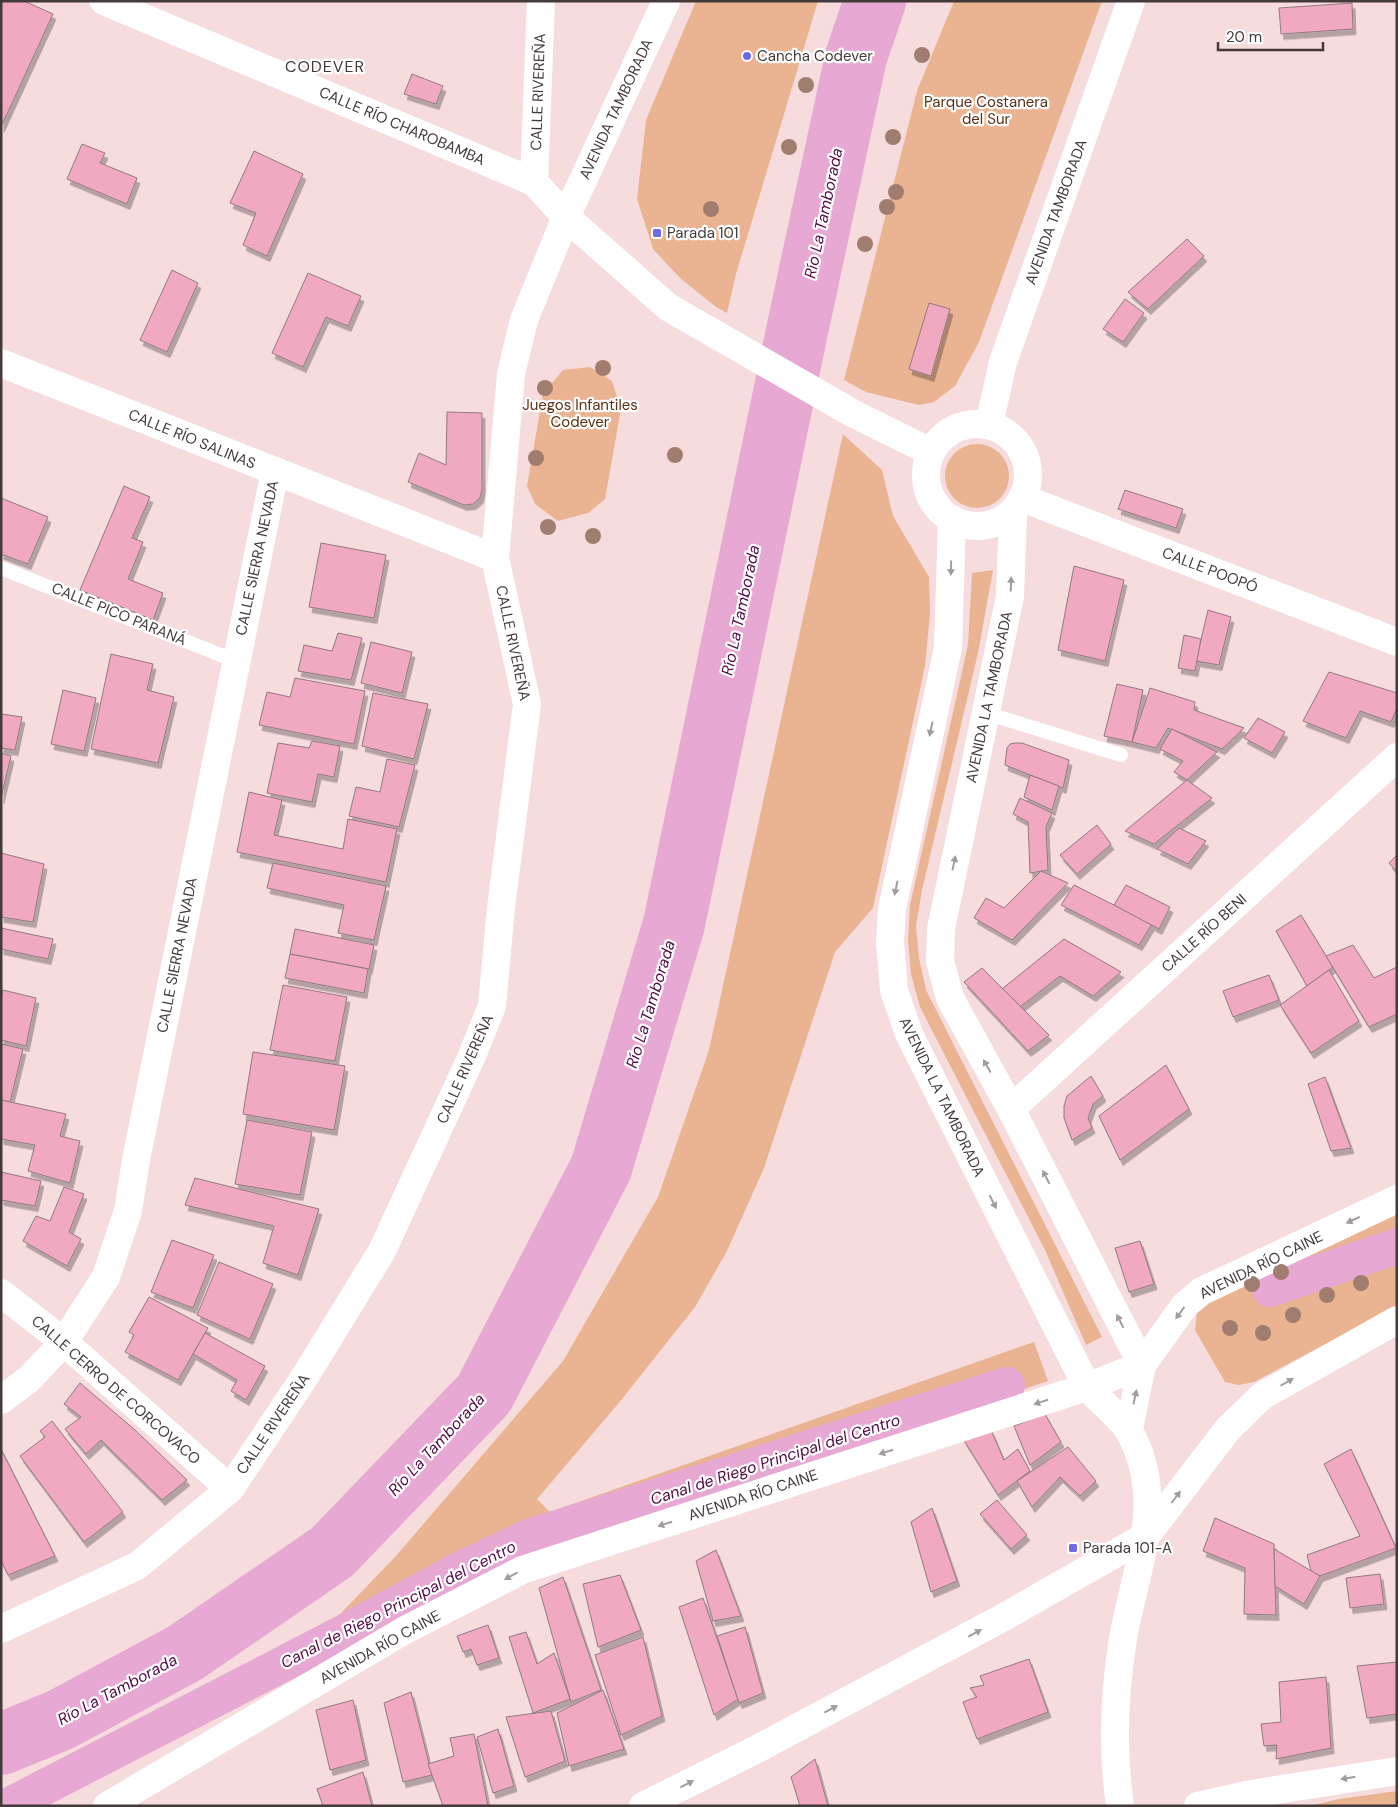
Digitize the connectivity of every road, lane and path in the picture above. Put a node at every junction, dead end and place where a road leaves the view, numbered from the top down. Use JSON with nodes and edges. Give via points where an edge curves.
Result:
{"nodes":[{"id":1,"x":104,"y":1,"type":"edge"},
{"id":2,"x":541,"y":1,"type":"edge"},
{"id":3,"x":666,"y":1,"type":"edge"},
{"id":4,"x":1131,"y":1,"type":"edge"},
{"id":5,"x":534,"y":182,"type":"junction"},
{"id":6,"x":566,"y":217,"type":"junction"},
{"id":7,"x":1,"y":363,"type":"edge"},
{"id":8,"x":989,"y":425,"type":"junction"},
{"id":9,"x":931,"y":452,"type":"junction"},
{"id":10,"x":275,"y":471,"type":"junction"},
{"id":11,"x":1018,"y":505,"type":"junction"},
{"id":12,"x":952,"y":520,"type":"junction"},
{"id":13,"x":495,"y":558,"type":"junction"},
{"id":14,"x":1,"y":568,"type":"edge"},
{"id":15,"x":1397,"y":642,"type":"edge"},
{"id":16,"x":236,"y":661,"type":"junction"},
{"id":17,"x":986,"y":713,"type":"junction"},
{"id":18,"x":1121,"y":755,"type":"dead end"},
{"id":19,"x":1397,"y":757,"type":"edge"},
{"id":20,"x":1011,"y":1109,"type":"junction"},
{"id":21,"x":1397,"y":1200,"type":"edge"},
{"id":22,"x":1,"y":1293,"type":"edge"},
{"id":23,"x":1397,"y":1320,"type":"edge"},
{"id":24,"x":64,"y":1342,"type":"junction"},
{"id":25,"x":1142,"y":1365,"type":"junction"},
{"id":26,"x":1087,"y":1387,"type":"junction"},
{"id":27,"x":1,"y":1400,"type":"edge"},
{"id":28,"x":1129,"y":1430,"type":"junction"},
{"id":29,"x":230,"y":1489,"type":"junction"},
{"id":30,"x":1146,"y":1536,"type":"junction"},
{"id":31,"x":1,"y":1629,"type":"edge"},
{"id":32,"x":1397,"y":1771,"type":"edge"},
{"id":33,"x":107,"y":1806,"type":"edge"},
{"id":34,"x":643,"y":1806,"type":"edge"},
{"id":35,"x":1120,"y":1806,"type":"edge"},
{"id":36,"x":1198,"y":1806,"type":"edge"}],
"edges":[{"from":1,"to":5,"type":"street","name":"CALLE RÍO CHAROBAMBA"},
{"from":2,"to":5,"type":"street","name":"CALLE RIVEREÑA"},
{"from":3,"to":6,"type":"street","name":"AVENIDA TAMBORADA"},
{"from":4,"to":8,"type":"street","name":"AVENIDA TAMBORADA","via":[[1003,362]]},
{"from":5,"to":6,"type":"street"},
{"from":6,"to":9,"type":"street","via":[[668,307],[854,414]]},
{"from":6,"to":13,"type":"street","name":"CALLE RIVEREÑA","via":[[524,320],[511,374]]},
{"from":7,"to":10,"type":"street","name":"CALLE RÍO SALINAS"},
{"from":8,"to":9,"type":"street","via":[[968,424],[956,428]]},
{"from":8,"to":11,"type":"street","via":[[1003,430],[1024,453],[1028,484]]},
{"from":9,"to":12,"type":"street","via":[[926,470],[932,500]]},
{"from":10,"to":13,"type":"street","name":"CALLE RÍO SALINAS"},
{"from":10,"to":16,"type":"street","name":"CALLE SIERRA NEVADA"},
{"from":11,"to":12,"type":"street","via":[[999,521],[984,526]]},
{"from":11,"to":15,"type":"street","name":"CALLE POOPÓ"},
{"from":17,"to":11,"type":"street","name":"AVENIDA LA TAMBORADA","one_way":true,"via":[[1010,596]]},
{"from":12,"to":26,"type":"street","name":"AVENIDA LA TAMBORADA","one_way":true,"via":[[948,648],[892,909],[890,943],[894,990],[909,1034]]},
{"from":13,"to":29,"type":"street","name":"CALLE RIVEREÑA","via":[[527,704],[492,1006],[382,1251],[304,1378]]},
{"from":14,"to":16,"type":"lane","name":"CALLE PICO PARANÁ"},
{"from":16,"to":24,"type":"street","name":"CALLE SIERRA NEVADA","via":[[128,1211],[106,1277]]},
{"from":17,"to":18,"type":"lane"},
{"from":20,"to":17,"type":"street","name":"AVENIDA LA TAMBORADA","one_way":true,"via":[[950,998],[940,960],[941,929]]},
{"from":19,"to":20,"type":"street","name":"CALLE RÍO BENI"},
{"from":25,"to":20,"type":"street","name":"AVENIDA LA TAMBORADA","one_way":true},
{"from":21,"to":25,"type":"street","name":"AVENIDA RÍO CAINE","one_way":true,"via":[[1202,1291],[1185,1305]]},
{"from":22,"to":24,"type":"street","name":"CALLE CERRO DE CORCOVACO"},
{"from":30,"to":23,"type":"street","one_way":true,"via":[[1228,1429],[1262,1396]]},
{"from":24,"to":27,"type":"street","name":"CALLE SIERRA NEVADA","via":[[29,1379]]},
{"from":24,"to":29,"type":"street","name":"CALLE CERRO DE CORCOVACO"},
{"from":25,"to":26,"type":"street","name":"AVENIDA RÍO CAINE"},
{"from":28,"to":25,"type":"street","one_way":true},
{"from":26,"to":28,"type":"street","name":"AVENIDA LA TAMBORADA"},
{"from":26,"to":33,"type":"street","name":"AVENIDA RÍO CAINE","one_way":true,"via":[[522,1570],[404,1630]]},
{"from":28,"to":30,"type":"street","name":"AVENIDA LA TAMBORADA","via":[[1141,1460],[1148,1500]]},
{"from":29,"to":31,"type":"street","name":"CALLE RIVEREÑA","via":[[137,1566]]},
{"from":34,"to":30,"type":"street","one_way":true,"via":[[1004,1617]]},
{"from":30,"to":35,"type":"street","name":"AVENIDA LA TAMBORADA","via":[[1123,1639],[1116,1710],[1115,1769]]},
{"from":32,"to":36,"type":"street","one_way":true,"via":[[1251,1794]]}]}
